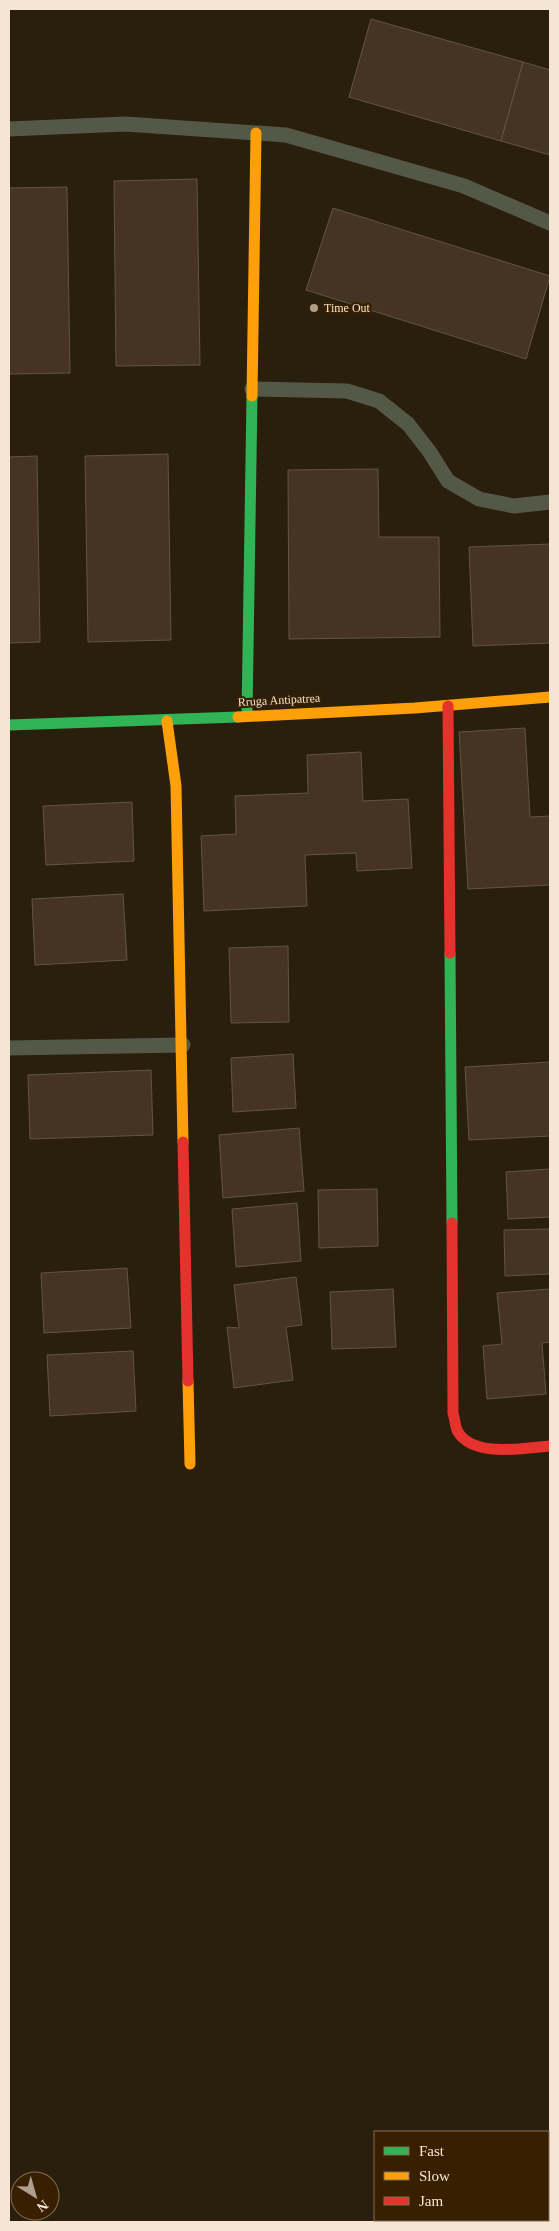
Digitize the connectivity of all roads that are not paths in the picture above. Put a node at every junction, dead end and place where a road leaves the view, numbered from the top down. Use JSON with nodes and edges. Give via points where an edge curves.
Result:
{"nodes":[{"id":1,"x":9,"y":129,"type":"edge"},
{"id":2,"x":256,"y":132,"type":"junction"},
{"id":3,"x":550,"y":223,"type":"edge"},
{"id":4,"x":252,"y":390,"type":"junction"},
{"id":5,"x":550,"y":502,"type":"edge"},
{"id":6,"x":550,"y":698,"type":"edge"},
{"id":7,"x":448,"y":706,"type":"junction"},
{"id":8,"x":247,"y":715,"type":"junction"},
{"id":9,"x":167,"y":721,"type":"junction"},
{"id":10,"x":9,"y":725,"type":"edge"},
{"id":11,"x":183,"y":1045,"type":"junction"},
{"id":12,"x":9,"y":1048,"type":"edge"},
{"id":13,"x":550,"y":1446,"type":"edge"},
{"id":14,"x":190,"y":1464,"type":"dead end"}],
"edges":[{"from":1,"to":2,"type":"lane","via":[[125,124]]},
{"from":2,"to":3,"type":"lane","via":[[286,135],[464,186]]},
{"from":2,"to":4,"type":"street"},
{"from":4,"to":5,"type":"lane","via":[[348,391],[379,401],[408,424],[448,481],[479,499],[514,506]]},
{"from":4,"to":8,"type":"street"},
{"from":6,"to":7,"type":"street","name":"Rruga Antipatrea"},
{"from":7,"to":8,"type":"street","name":"Rruga Antipatrea"},
{"from":7,"to":13,"type":"street","via":[[454,1413],[457,1431],[467,1443],[485,1449]]},
{"from":8,"to":9,"type":"street","name":"Rruga Antipatrea"},
{"from":9,"to":10,"type":"street","name":"Rruga Antipatrea"},
{"from":9,"to":11,"type":"street","via":[[176,786]]},
{"from":11,"to":12,"type":"lane"},
{"from":11,"to":14,"type":"street"}]}
